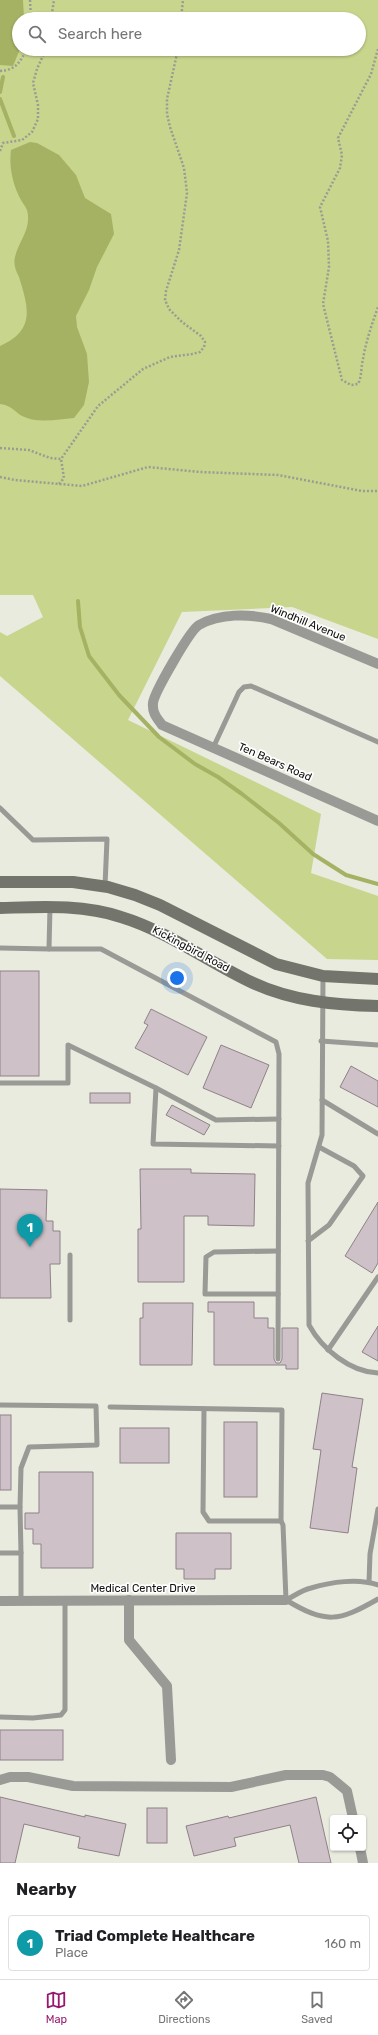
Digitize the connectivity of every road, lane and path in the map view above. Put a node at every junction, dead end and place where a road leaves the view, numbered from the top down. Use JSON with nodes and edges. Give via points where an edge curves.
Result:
{"nodes":[{"id":1,"x":30,"y":0,"type":"edge"},
{"id":2,"x":54,"y":0,"type":"edge"},
{"id":3,"x":183,"y":0,"type":"edge"},
{"id":4,"x":31,"y":12,"type":"edge"},
{"id":5,"x":52,"y":12,"type":"edge"},
{"id":6,"x":182,"y":12,"type":"edge"},
{"id":7,"x":378,"y":49,"type":"edge"},
{"id":8,"x":23,"y":56,"type":"edge"},
{"id":9,"x":42,"y":56,"type":"edge"},
{"id":10,"x":176,"y":56,"type":"edge"},
{"id":11,"x":0,"y":72,"type":"edge"},
{"id":12,"x":0,"y":151,"type":"edge"},
{"id":13,"x":378,"y":307,"type":"edge"},
{"id":14,"x":0,"y":448,"type":"edge"},
{"id":15,"x":62,"y":459,"type":"junction"},
{"id":16,"x":0,"y":477,"type":"edge"},
{"id":17,"x":59,"y":484,"type":"junction"},
{"id":18,"x":378,"y":491,"type":"edge"},
{"id":19,"x":378,"y":664,"type":"edge"},
{"id":20,"x":162,"y":725,"type":"joint"},
{"id":21,"x":378,"y":742,"type":"edge"},
{"id":22,"x":213,"y":748,"type":"junction"},
{"id":23,"x":0,"y":808,"type":"edge"},
{"id":24,"x":378,"y":821,"type":"edge"},
{"id":25,"x":0,"y":882,"type":"edge"},
{"id":26,"x":105,"y":886,"type":"junction"},
{"id":27,"x":50,"y":907,"type":"junction"},
{"id":28,"x":0,"y":908,"type":"edge"},
{"id":29,"x":0,"y":948,"type":"edge"},
{"id":30,"x":49,"y":949,"type":"junction"},
{"id":31,"x":323,"y":976,"type":"junction"},
{"id":32,"x":378,"y":979,"type":"edge"},
{"id":33,"x":322,"y":1003,"type":"junction"},
{"id":34,"x":378,"y":1006,"type":"edge"},
{"id":35,"x":321,"y":1041,"type":"junction"},
{"id":36,"x":378,"y":1046,"type":"edge"},
{"id":37,"x":0,"y":1083,"type":"edge"},
{"id":38,"x":156,"y":1088,"type":"junction"},
{"id":39,"x":322,"y":1100,"type":"junction"},
{"id":40,"x":279,"y":1119,"type":"junction"},
{"id":41,"x":378,"y":1134,"type":"edge"},
{"id":42,"x":279,"y":1146,"type":"junction"},
{"id":43,"x":319,"y":1146,"type":"junction"},
{"id":44,"x":308,"y":1241,"type":"junction"},
{"id":45,"x":278,"y":1251,"type":"junction"},
{"id":46,"x":70,"y":1255,"type":"dead end"},
{"id":47,"x":378,"y":1277,"type":"edge"},
{"id":48,"x":278,"y":1294,"type":"junction"},
{"id":49,"x":70,"y":1320,"type":"dead end"},
{"id":50,"x":328,"y":1350,"type":"junction"},
{"id":51,"x":278,"y":1359,"type":"dead end"},
{"id":52,"x":378,"y":1373,"type":"edge"},
{"id":53,"x":0,"y":1406,"type":"edge"},
{"id":54,"x":110,"y":1407,"type":"dead end"},
{"id":55,"x":204,"y":1409,"type":"junction"},
{"id":56,"x":0,"y":1507,"type":"edge"},
{"id":57,"x":20,"y":1507,"type":"junction"},
{"id":58,"x":378,"y":1509,"type":"edge"},
{"id":59,"x":281,"y":1521,"type":"junction"},
{"id":60,"x":0,"y":1553,"type":"edge"},
{"id":61,"x":20,"y":1553,"type":"junction"},
{"id":62,"x":369,"y":1582,"type":"junction"},
{"id":63,"x":378,"y":1585,"type":"edge"},
{"id":64,"x":378,"y":1599,"type":"edge"},
{"id":65,"x":65,"y":1600,"type":"junction"},
{"id":66,"x":129,"y":1600,"type":"junction"},
{"id":67,"x":286,"y":1600,"type":"junction"},
{"id":68,"x":0,"y":1601,"type":"edge"},
{"id":69,"x":21,"y":1601,"type":"junction"},
{"id":70,"x":0,"y":1717,"type":"edge"},
{"id":71,"x":170,"y":1760,"type":"dead end"},
{"id":72,"x":0,"y":1780,"type":"edge"},
{"id":73,"x":352,"y":1815,"type":"edge"},
{"id":74,"x":361,"y":1851,"type":"edge"},
{"id":75,"x":363,"y":1863,"type":"edge"}],
"edges":[{"from":1,"to":4,"type":"path"},
{"from":2,"to":5,"type":"path"},
{"from":3,"to":6,"type":"path"},
{"from":7,"to":13,"type":"path","via":[[371,74],[338,138],[342,155],[340,168],[320,207],[328,241],[329,267],[323,304],[342,380],[351,385],[358,384],[361,378],[365,346]]},
{"from":8,"to":11,"type":"path","via":[[18,65],[10,71]]},
{"from":9,"to":12,"type":"path","via":[[33,83],[38,119],[32,132],[22,140],[3,143]]},
{"from":10,"to":15,"type":"path","via":[[167,99],[167,114],[184,168],[187,193],[179,250],[165,300],[169,309],[182,322],[202,336],[204,347],[200,352],[170,357],[143,369],[98,406]]},
{"from":14,"to":15,"type":"path","via":[[29,450],[50,458]]},
{"from":15,"to":17,"type":"path","via":[[64,478]]},
{"from":16,"to":17,"type":"path"},
{"from":17,"to":18,"type":"path","via":[[82,486],[148,467],[278,475],[362,491]]},
{"from":19,"to":20,"type":"street","name":"Windhill Avenue","via":[[271,619],[253,615],[218,618],[198,626],[186,639],[153,702],[154,715]]},
{"from":20,"to":22,"type":"street","name":"Ten Bears Road"},
{"from":21,"to":22,"type":"lane","via":[[251,686],[244,687],[239,692]]},
{"from":22,"to":24,"type":"street","name":"Ten Bears Road"},
{"from":23,"to":26,"type":"lane","via":[[33,840],[107,839]]},
{"from":25,"to":26,"type":"street","via":[[73,882]]},
{"from":26,"to":31,"type":"street","via":[[135,894],[160,905],[276,964]]},
{"from":27,"to":28,"type":"street","name":"Kickingbird Road"},
{"from":27,"to":30,"type":"lane"},
{"from":27,"to":33,"type":"street","name":"Kickingbird Road","via":[[92,910],[121,917],[149,927],[252,982],[296,998]]},
{"from":29,"to":30,"type":"lane"},
{"from":30,"to":40,"type":"lane","via":[[101,948],[276,1042],[279,1054]]},
{"from":31,"to":32,"type":"street"},
{"from":31,"to":33,"type":"lane"},
{"from":33,"to":34,"type":"street","name":"Kickingbird Road"},
{"from":33,"to":35,"type":"lane"},
{"from":35,"to":36,"type":"lane"},
{"from":35,"to":39,"type":"lane"},
{"from":37,"to":38,"type":"lane","via":[[68,1084],[68,1045]]},
{"from":38,"to":40,"type":"lane","via":[[216,1120]]},
{"from":38,"to":42,"type":"lane","via":[[153,1144]]},
{"from":39,"to":41,"type":"lane"},
{"from":39,"to":43,"type":"lane","via":[[322,1135]]},
{"from":40,"to":42,"type":"lane"},
{"from":42,"to":45,"type":"lane"},
{"from":43,"to":44,"type":"lane","via":[[308,1183]]},
{"from":43,"to":44,"type":"lane","via":[[354,1166],[362,1176],[330,1225]]},
{"from":44,"to":50,"type":"lane","via":[[309,1325]]},
{"from":45,"to":48,"type":"lane"},
{"from":45,"to":48,"type":"lane","via":[[214,1252],[206,1256],[206,1294]]},
{"from":46,"to":49,"type":"lane"},
{"from":47,"to":50,"type":"lane"},
{"from":48,"to":51,"type":"lane"},
{"from":50,"to":52,"type":"lane","via":[[351,1365]]},
{"from":53,"to":57,"type":"lane","via":[[96,1406],[97,1445],[29,1447],[21,1468]]},
{"from":54,"to":55,"type":"lane"},
{"from":55,"to":59,"type":"lane","via":[[203,1512],[206,1518],[209,1521]]},
{"from":55,"to":59,"type":"lane","via":[[282,1410]]},
{"from":56,"to":57,"type":"lane"},
{"from":57,"to":61,"type":"lane"},
{"from":58,"to":62,"type":"lane","via":[[370,1554]]},
{"from":59,"to":67,"type":"lane","via":[[284,1525]]},
{"from":60,"to":61,"type":"lane"},
{"from":61,"to":69,"type":"lane"},
{"from":62,"to":63,"type":"lane"},
{"from":62,"to":67,"type":"lane","via":[[310,1588]]},
{"from":64,"to":67,"type":"lane","via":[[352,1614],[334,1618],[308,1614]]},
{"from":65,"to":66,"type":"street","name":"Medical Center Drive"},
{"from":65,"to":69,"type":"street","name":"Medical Center Drive"},
{"from":65,"to":70,"type":"lane","via":[[65,1710],[61,1715]]},
{"from":66,"to":67,"type":"street","name":"Medical Center Drive"},
{"from":66,"to":71,"type":"street","via":[[129,1640],[167,1686]]},
{"from":68,"to":69,"type":"street","name":"Medical Center Drive"},
{"from":72,"to":73,"type":"street","via":[[28,1777],[73,1786],[232,1787],[286,1775],[323,1775],[330,1777],[347,1791]]},
{"from":74,"to":75,"type":"street"}]}
